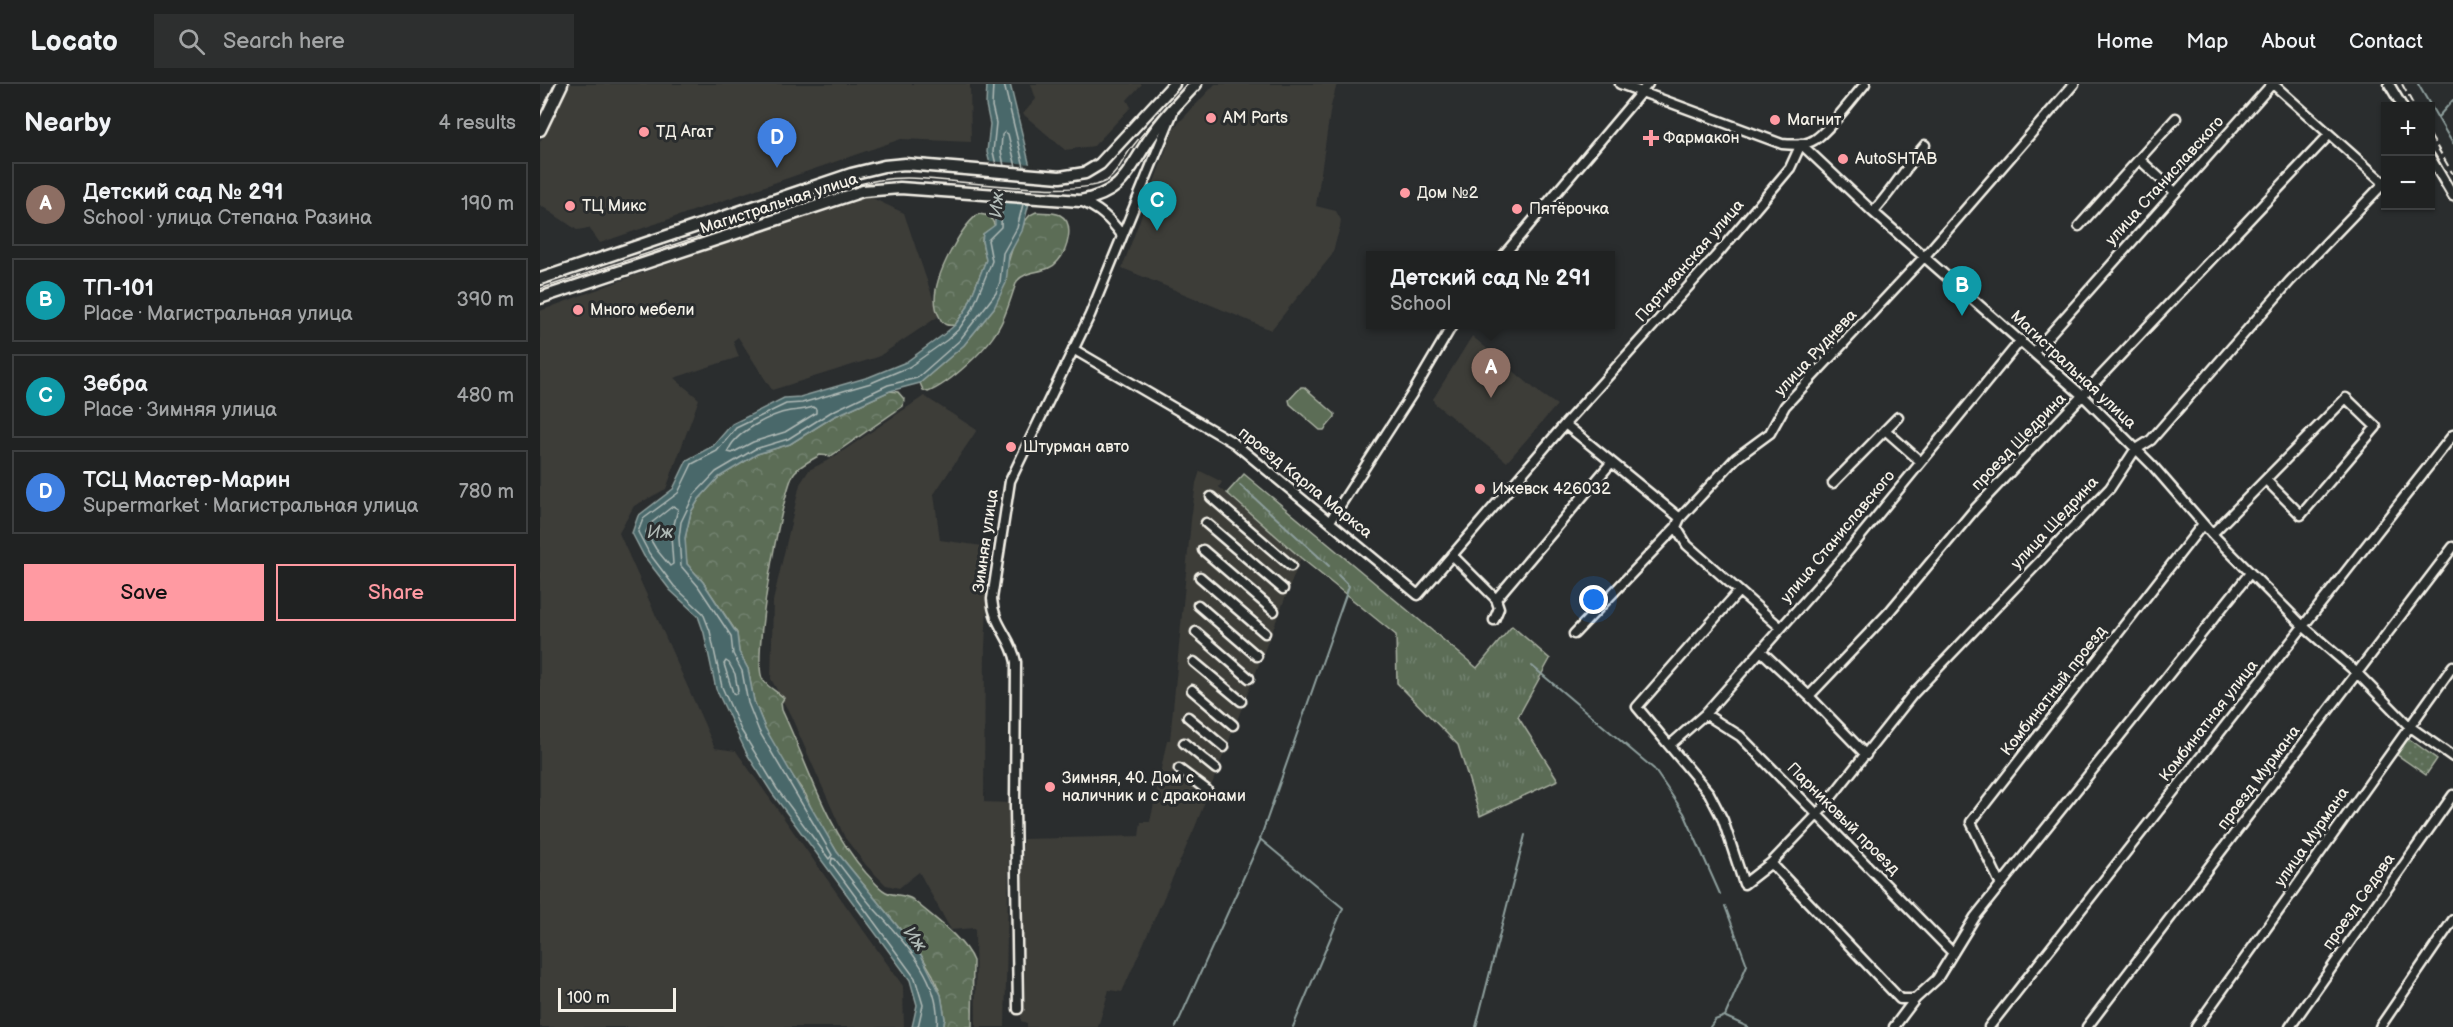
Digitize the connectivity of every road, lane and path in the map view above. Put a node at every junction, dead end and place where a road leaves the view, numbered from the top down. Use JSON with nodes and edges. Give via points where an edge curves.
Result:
{"nodes":[{"id":1,"x":562,"y":84,"type":"edge"},
{"id":2,"x":1174,"y":84,"type":"edge"},
{"id":3,"x":1196,"y":84,"type":"edge"},
{"id":4,"x":1620,"y":84,"type":"edge"},
{"id":5,"x":1648,"y":84,"type":"edge"},
{"id":6,"x":1865,"y":84,"type":"edge"},
{"id":7,"x":2074,"y":84,"type":"edge"},
{"id":8,"x":2272,"y":84,"type":"edge"},
{"id":9,"x":2389,"y":84,"type":"edge"},
{"id":10,"x":1641,"y":92,"type":"junction"},
{"id":11,"x":2400,"y":102,"type":"edge"},
{"id":12,"x":1175,"y":107,"type":"junction"},
{"id":13,"x":2176,"y":118,"type":"dead end"},
{"id":14,"x":540,"y":130,"type":"edge"},
{"id":15,"x":2329,"y":135,"type":"junction"},
{"id":16,"x":1801,"y":144,"type":"junction"},
{"id":17,"x":1925,"y":145,"type":"dead end"},
{"id":18,"x":2139,"y":159,"type":"junction"},
{"id":19,"x":2435,"y":165,"type":"edge"},
{"id":20,"x":2381,"y":178,"type":"edge"},
{"id":21,"x":2381,"y":184,"type":"edge"},
{"id":22,"x":2175,"y":192,"type":"junction"},
{"id":23,"x":2453,"y":196,"type":"edge"},
{"id":24,"x":1080,"y":201,"type":"junction"},
{"id":25,"x":1873,"y":212,"type":"junction"},
{"id":26,"x":2079,"y":226,"type":"dead end"},
{"id":27,"x":1122,"y":235,"type":"junction"},
{"id":28,"x":1506,"y":251,"type":"edge"},
{"id":29,"x":1925,"y":256,"type":"junction"},
{"id":30,"x":540,"y":279,"type":"edge"},
{"id":31,"x":540,"y":298,"type":"edge"},
{"id":32,"x":1450,"y":329,"type":"edge"},
{"id":33,"x":2021,"y":340,"type":"junction"},
{"id":34,"x":1073,"y":349,"type":"junction"},
{"id":35,"x":2034,"y":352,"type":"junction"},
{"id":36,"x":2084,"y":397,"type":"junction"},
{"id":37,"x":1898,"y":417,"type":"dead end"},
{"id":38,"x":1565,"y":424,"type":"junction"},
{"id":39,"x":1885,"y":430,"type":"junction"},
{"id":40,"x":2453,"y":435,"type":"edge"},
{"id":41,"x":2135,"y":450,"type":"junction"},
{"id":42,"x":1920,"y":461,"type":"junction"},
{"id":43,"x":1611,"y":463,"type":"junction"},
{"id":44,"x":2266,"y":480,"type":"junction"},
{"id":45,"x":1833,"y":483,"type":"dead end"},
{"id":46,"x":1211,"y":497,"type":"dead end"},
{"id":47,"x":1330,"y":521,"type":"junction"},
{"id":48,"x":1678,"y":522,"type":"junction"},
{"id":49,"x":1206,"y":523,"type":"dead end"},
{"id":50,"x":2203,"y":524,"type":"junction"},
{"id":51,"x":2212,"y":534,"type":"junction"},
{"id":52,"x":2453,"y":547,"type":"edge"},
{"id":53,"x":1203,"y":550,"type":"dead end"},
{"id":54,"x":1452,"y":555,"type":"junction"},
{"id":55,"x":1292,"y":566,"type":"dead end"},
{"id":56,"x":2250,"y":573,"type":"junction"},
{"id":57,"x":1200,"y":577,"type":"dead end"},
{"id":58,"x":1283,"y":589,"type":"dead end"},
{"id":59,"x":1739,"y":591,"type":"junction"},
{"id":60,"x":1418,"y":595,"type":"joint"},
{"id":61,"x":1496,"y":599,"type":"junction"},
{"id":62,"x":1198,"y":605,"type":"dead end"},
{"id":63,"x":1274,"y":611,"type":"dead end"},
{"id":64,"x":1494,"y":620,"type":"dead end"},
{"id":65,"x":2303,"y":626,"type":"junction"},
{"id":66,"x":1781,"y":628,"type":"junction"},
{"id":67,"x":1196,"y":632,"type":"dead end"},
{"id":68,"x":1265,"y":633,"type":"dead end"},
{"id":69,"x":1574,"y":634,"type":"dead end"},
{"id":70,"x":1761,"y":651,"type":"junction"},
{"id":71,"x":1257,"y":656,"type":"dead end"},
{"id":72,"x":1194,"y":662,"type":"dead end"},
{"id":73,"x":2453,"y":666,"type":"edge"},
{"id":74,"x":2356,"y":672,"type":"junction"},
{"id":75,"x":1249,"y":678,"type":"dead end"},
{"id":76,"x":1192,"y":690,"type":"dead end"},
{"id":77,"x":1809,"y":696,"type":"junction"},
{"id":78,"x":1241,"y":701,"type":"dead end"},
{"id":79,"x":1705,"y":714,"type":"junction"},
{"id":80,"x":1188,"y":717,"type":"dead end"},
{"id":81,"x":1233,"y":725,"type":"dead end"},
{"id":82,"x":2409,"y":726,"type":"junction"},
{"id":83,"x":1184,"y":743,"type":"dead end"},
{"id":84,"x":1670,"y":745,"type":"junction"},
{"id":85,"x":1224,"y":747,"type":"dead end"},
{"id":86,"x":1866,"y":755,"type":"junction"},
{"id":87,"x":2453,"y":757,"type":"edge"},
{"id":88,"x":1179,"y":769,"type":"dead end"},
{"id":89,"x":1216,"y":769,"type":"dead end"},
{"id":90,"x":1207,"y":790,"type":"dead end"},
{"id":91,"x":2453,"y":795,"type":"edge"},
{"id":92,"x":1818,"y":814,"type":"junction"},
{"id":93,"x":1771,"y":862,"type":"junction"},
{"id":94,"x":2001,"y":885,"type":"junction"},
{"id":95,"x":2453,"y":920,"type":"edge"},
{"id":96,"x":1953,"y":953,"type":"junction"},
{"id":97,"x":1915,"y":999,"type":"junction"},
{"id":98,"x":1018,"y":1009,"type":"dead end"},
{"id":99,"x":1894,"y":1027,"type":"edge"},
{"id":100,"x":1989,"y":1027,"type":"edge"},
{"id":101,"x":2087,"y":1027,"type":"edge"},
{"id":102,"x":2196,"y":1027,"type":"edge"},
{"id":103,"x":2290,"y":1027,"type":"edge"},
{"id":104,"x":2380,"y":1027,"type":"edge"}],
"edges":[{"from":1,"to":14,"type":"main road"},
{"from":2,"to":30,"type":"main road","name":"Магистральная улица","via":[[1100,164],[1085,173],[1060,177],[905,164],[884,166]]},
{"from":3,"to":12,"type":"main road","name":"Магистральная улица"},
{"from":4,"to":10,"type":"street"},
{"from":5,"to":10,"type":"street"},
{"from":6,"to":16,"type":"street","via":[[1815,140]]},
{"from":7,"to":29,"type":"street","name":"улица Руднева"},
{"from":8,"to":15,"type":"street"},
{"from":8,"to":22,"type":"street","name":"улица Станиславского"},
{"from":9,"to":11,"type":"street"},
{"from":10,"to":16,"type":"street","via":[[1782,144]]},
{"from":10,"to":28,"type":"street"},
{"from":12,"to":24,"type":"main road","name":"Магистральная улица","via":[[1113,189]]},
{"from":12,"to":27,"type":"street","name":"Зимняя улица"},
{"from":13,"to":18,"type":"street"},
{"from":15,"to":20,"type":"street"},
{"from":15,"to":36,"type":"street","name":"проезд Щедрина"},
{"from":16,"to":25,"type":"street","name":"Магистральная улица"},
{"from":16,"to":38,"type":"street","name":"Партизанская улица","via":[[1790,168],[1730,240]]},
{"from":17,"to":25,"type":"street"},
{"from":18,"to":22,"type":"street"},
{"from":18,"to":26,"type":"street"},
{"from":19,"to":23,"type":"street"},
{"from":21,"to":41,"type":"street","name":"улица Щедрина","via":[[2151,440]]},
{"from":22,"to":35,"type":"street","name":"улица Станиславского"},
{"from":24,"to":27,"type":"street","via":[[1104,213]]},
{"from":24,"to":31,"type":"main road","name":"Магистральная улица","via":[[900,188],[863,191]]},
{"from":25,"to":29,"type":"street","name":"Магистральная улица"},
{"from":27,"to":34,"type":"street","name":"Зимняя улица"},
{"from":29,"to":33,"type":"street","name":"Магистральная улица"},
{"from":29,"to":48,"type":"street","name":"улица Руднева","via":[[1785,406],[1770,433],[1736,458]]},
{"from":32,"to":47,"type":"street"},
{"from":33,"to":35,"type":"street","name":"Магистральная улица"},
{"from":33,"to":42,"type":"street","name":"улица Станиславского"},
{"from":34,"to":47,"type":"street","name":"проезд Карла Маркса","via":[[1234,443]]},
{"from":34,"to":98,"type":"street","name":"Зимняя улица","via":[[1010,481],[992,599],[993,614],[1014,649],[1016,662]]},
{"from":35,"to":36,"type":"street","name":"Магистральная улица"},
{"from":36,"to":41,"type":"street","name":"Магистральная улица"},
{"from":36,"to":77,"type":"street","name":"проезд Щедрина","via":[[1975,509],[1889,612]]},
{"from":37,"to":39,"type":"street"},
{"from":38,"to":43,"type":"street"},
{"from":38,"to":54,"type":"street","name":"Партизанская улица"},
{"from":39,"to":42,"type":"street"},
{"from":39,"to":45,"type":"street"},
{"from":40,"to":65,"type":"street","name":"Комбинатная улица"},
{"from":41,"to":50,"type":"street","name":"Магистральная улица"},
{"from":41,"to":86,"type":"street","name":"улица Щедрина","via":[[2110,488],[1913,694]]},
{"from":42,"to":66,"type":"street","name":"улица Станиславского"},
{"from":43,"to":48,"type":"street"},
{"from":43,"to":61,"type":"street"},
{"from":44,"to":44,"type":"street","via":[[2301,515],[2376,427],[2346,398]]},
{"from":44,"to":51,"type":"street"},
{"from":46,"to":55,"type":"street"},
{"from":47,"to":60,"type":"street","name":"проезд Карла Маркса"},
{"from":48,"to":59,"type":"street","via":[[1687,545]]},
{"from":48,"to":69,"type":"street","name":"улица Руднева"},
{"from":49,"to":58,"type":"street"},
{"from":50,"to":51,"type":"street","name":"Магистральная улица"},
{"from":50,"to":94,"type":"street","name":"Комбинатный проезд","via":[[1971,822]]},
{"from":51,"to":56,"type":"street","name":"Магистральная улица"},
{"from":52,"to":74,"type":"street","name":"проезд Мурмана"},
{"from":53,"to":63,"type":"street"},
{"from":54,"to":60,"type":"street","name":"Партизанская улица"},
{"from":54,"to":61,"type":"street"},
{"from":56,"to":65,"type":"street","name":"Магистральная улица"},
{"from":56,"to":94,"type":"street"},
{"from":57,"to":68,"type":"street"},
{"from":59,"to":66,"type":"street"},
{"from":59,"to":84,"type":"street","via":[[1637,707]]},
{"from":61,"to":64,"type":"street","via":[[1499,608]]},
{"from":62,"to":71,"type":"street"},
{"from":65,"to":74,"type":"street","name":"Магистральная улица"},
{"from":65,"to":100,"type":"street","name":"Комбинатная улица"},
{"from":66,"to":70,"type":"street","name":"улица Станиславского"},
{"from":67,"to":75,"type":"street"},
{"from":70,"to":77,"type":"street"},
{"from":70,"to":79,"type":"street","name":"улица Станиславского"},
{"from":72,"to":78,"type":"street"},
{"from":73,"to":82,"type":"street","name":"улица Мурмана"},
{"from":74,"to":82,"type":"street","name":"Магистральная улица"},
{"from":74,"to":101,"type":"street","name":"проезд Мурмана"},
{"from":76,"to":81,"type":"street"},
{"from":77,"to":86,"type":"street"},
{"from":79,"to":84,"type":"street","name":"улица Станиславского"},
{"from":79,"to":92,"type":"street","name":"Парниковый проезд","via":[[1740,736]]},
{"from":80,"to":85,"type":"street"},
{"from":82,"to":87,"type":"street","name":"Магистральная улица"},
{"from":82,"to":102,"type":"street","name":"улица Мурмана"},
{"from":83,"to":89,"type":"street"},
{"from":84,"to":93,"type":"street","name":"улица Щедрина","via":[[1703,784],[1723,820],[1744,884]]},
{"from":86,"to":92,"type":"street","name":"улица Щедрина"},
{"from":88,"to":90,"type":"street"},
{"from":91,"to":103,"type":"street","name":"проезд Седова"},
{"from":92,"to":93,"type":"street","name":"улица Щедрина"},
{"from":92,"to":96,"type":"street","name":"Парниковый проезд"},
{"from":93,"to":97,"type":"street","via":[[1900,999]]},
{"from":94,"to":96,"type":"street"},
{"from":95,"to":104,"type":"street"},
{"from":96,"to":97,"type":"street","via":[[1937,979]]},
{"from":97,"to":99,"type":"street"}]}
